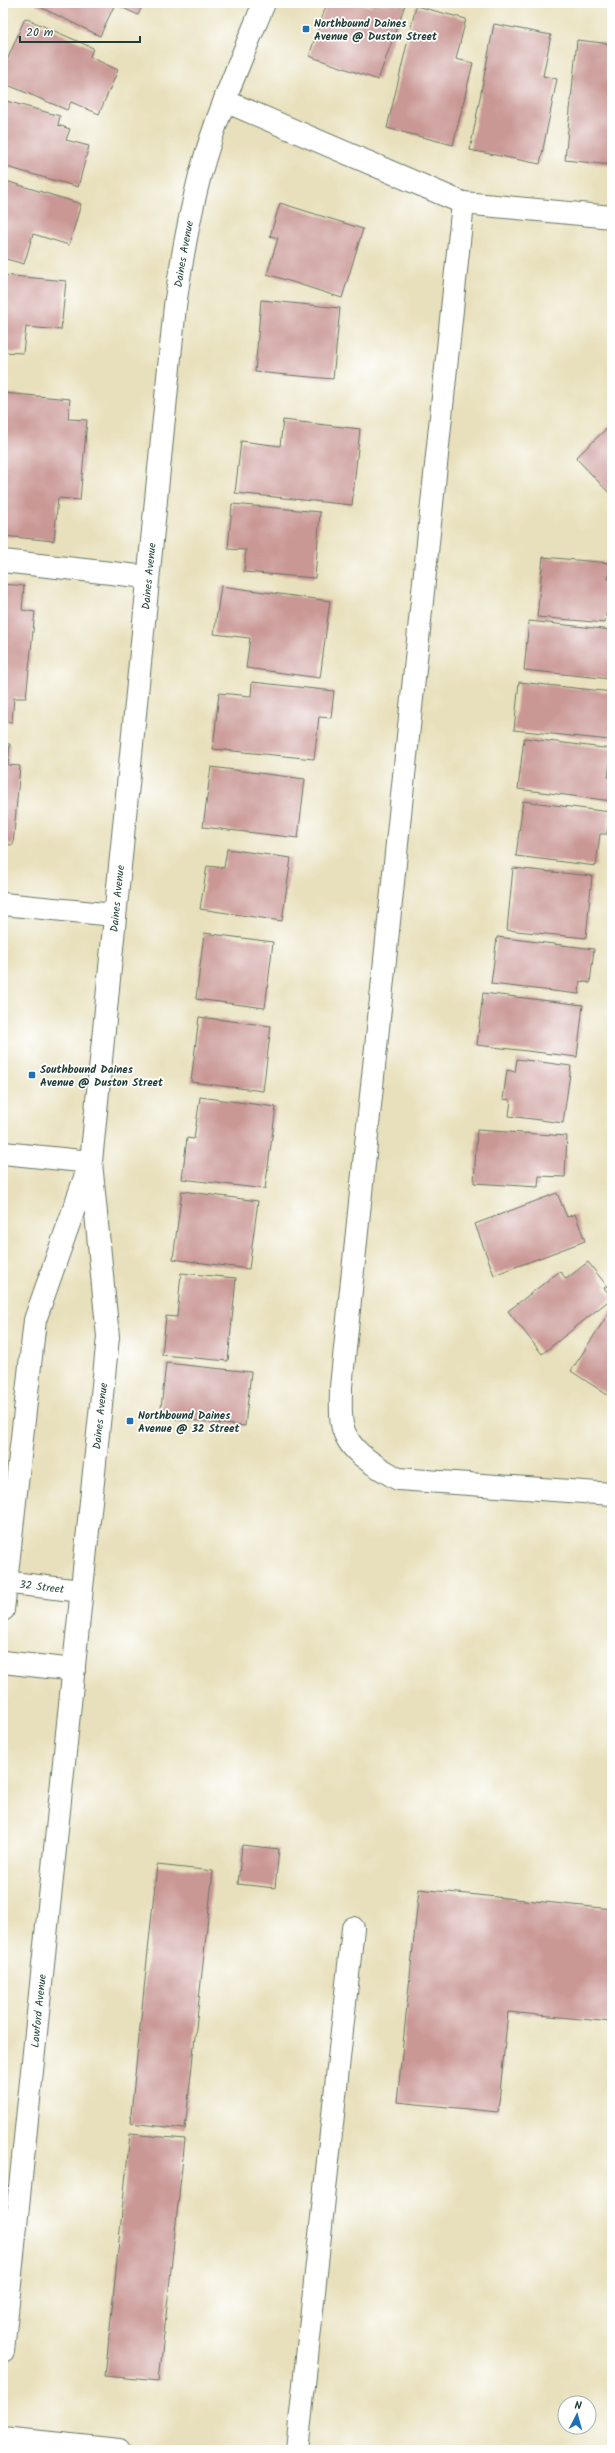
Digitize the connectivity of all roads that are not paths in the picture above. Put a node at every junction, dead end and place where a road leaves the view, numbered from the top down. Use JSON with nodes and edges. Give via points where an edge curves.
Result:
{"nodes":[{"id":1,"x":264,"y":3,"type":"edge"},
{"id":2,"x":225,"y":101,"type":"junction"},
{"id":3,"x":463,"y":204,"type":"junction"},
{"id":4,"x":612,"y":217,"type":"edge"},
{"id":5,"x":3,"y":561,"type":"edge"},
{"id":6,"x":147,"y":577,"type":"junction"},
{"id":7,"x":3,"y":904,"type":"edge"},
{"id":8,"x":114,"y":915,"type":"junction"},
{"id":9,"x":3,"y":1152,"type":"edge"},
{"id":10,"x":90,"y":1162,"type":"junction"},
{"id":11,"x":612,"y":1494,"type":"edge"},
{"id":12,"x":4,"y":1583,"type":"edge"},
{"id":13,"x":81,"y":1591,"type":"junction"},
{"id":14,"x":3,"y":1610,"type":"edge"},
{"id":15,"x":3,"y":1662,"type":"edge"},
{"id":16,"x":74,"y":1670,"type":"junction"},
{"id":17,"x":352,"y":1928,"type":"dead end"},
{"id":18,"x":3,"y":2351,"type":"edge"},
{"id":19,"x":3,"y":2438,"type":"edge"},
{"id":20,"x":119,"y":2450,"type":"edge"},
{"id":21,"x":297,"y":2450,"type":"edge"}],
"edges":[{"from":1,"to":2,"type":"street","name":"Daines Avenue"},
{"from":2,"to":3,"type":"street"},
{"from":2,"to":6,"type":"street","name":"Daines Avenue","via":[[201,173],[184,244],[174,314]]},
{"from":3,"to":4,"type":"street"},
{"from":3,"to":11,"type":"street","via":[[341,1387],[342,1425],[348,1440],[367,1462],[398,1479]]},
{"from":5,"to":6,"type":"street"},
{"from":6,"to":8,"type":"street","name":"Daines Avenue"},
{"from":7,"to":8,"type":"street"},
{"from":8,"to":10,"type":"street","name":"Daines Avenue"},
{"from":9,"to":10,"type":"street"},
{"from":10,"to":12,"type":"street","name":"Daines Avenue","via":[[36,1320]]},
{"from":10,"to":13,"type":"street","name":"Daines Avenue","via":[[108,1337]]},
{"from":12,"to":13,"type":"street","name":"32 Street"},
{"from":12,"to":14,"type":"street"},
{"from":13,"to":16,"type":"street","name":"Daines Avenue"},
{"from":15,"to":16,"type":"street"},
{"from":16,"to":18,"type":"street","name":"Lawford Avenue"},
{"from":17,"to":21,"type":"street"},
{"from":19,"to":20,"type":"street"}]}
